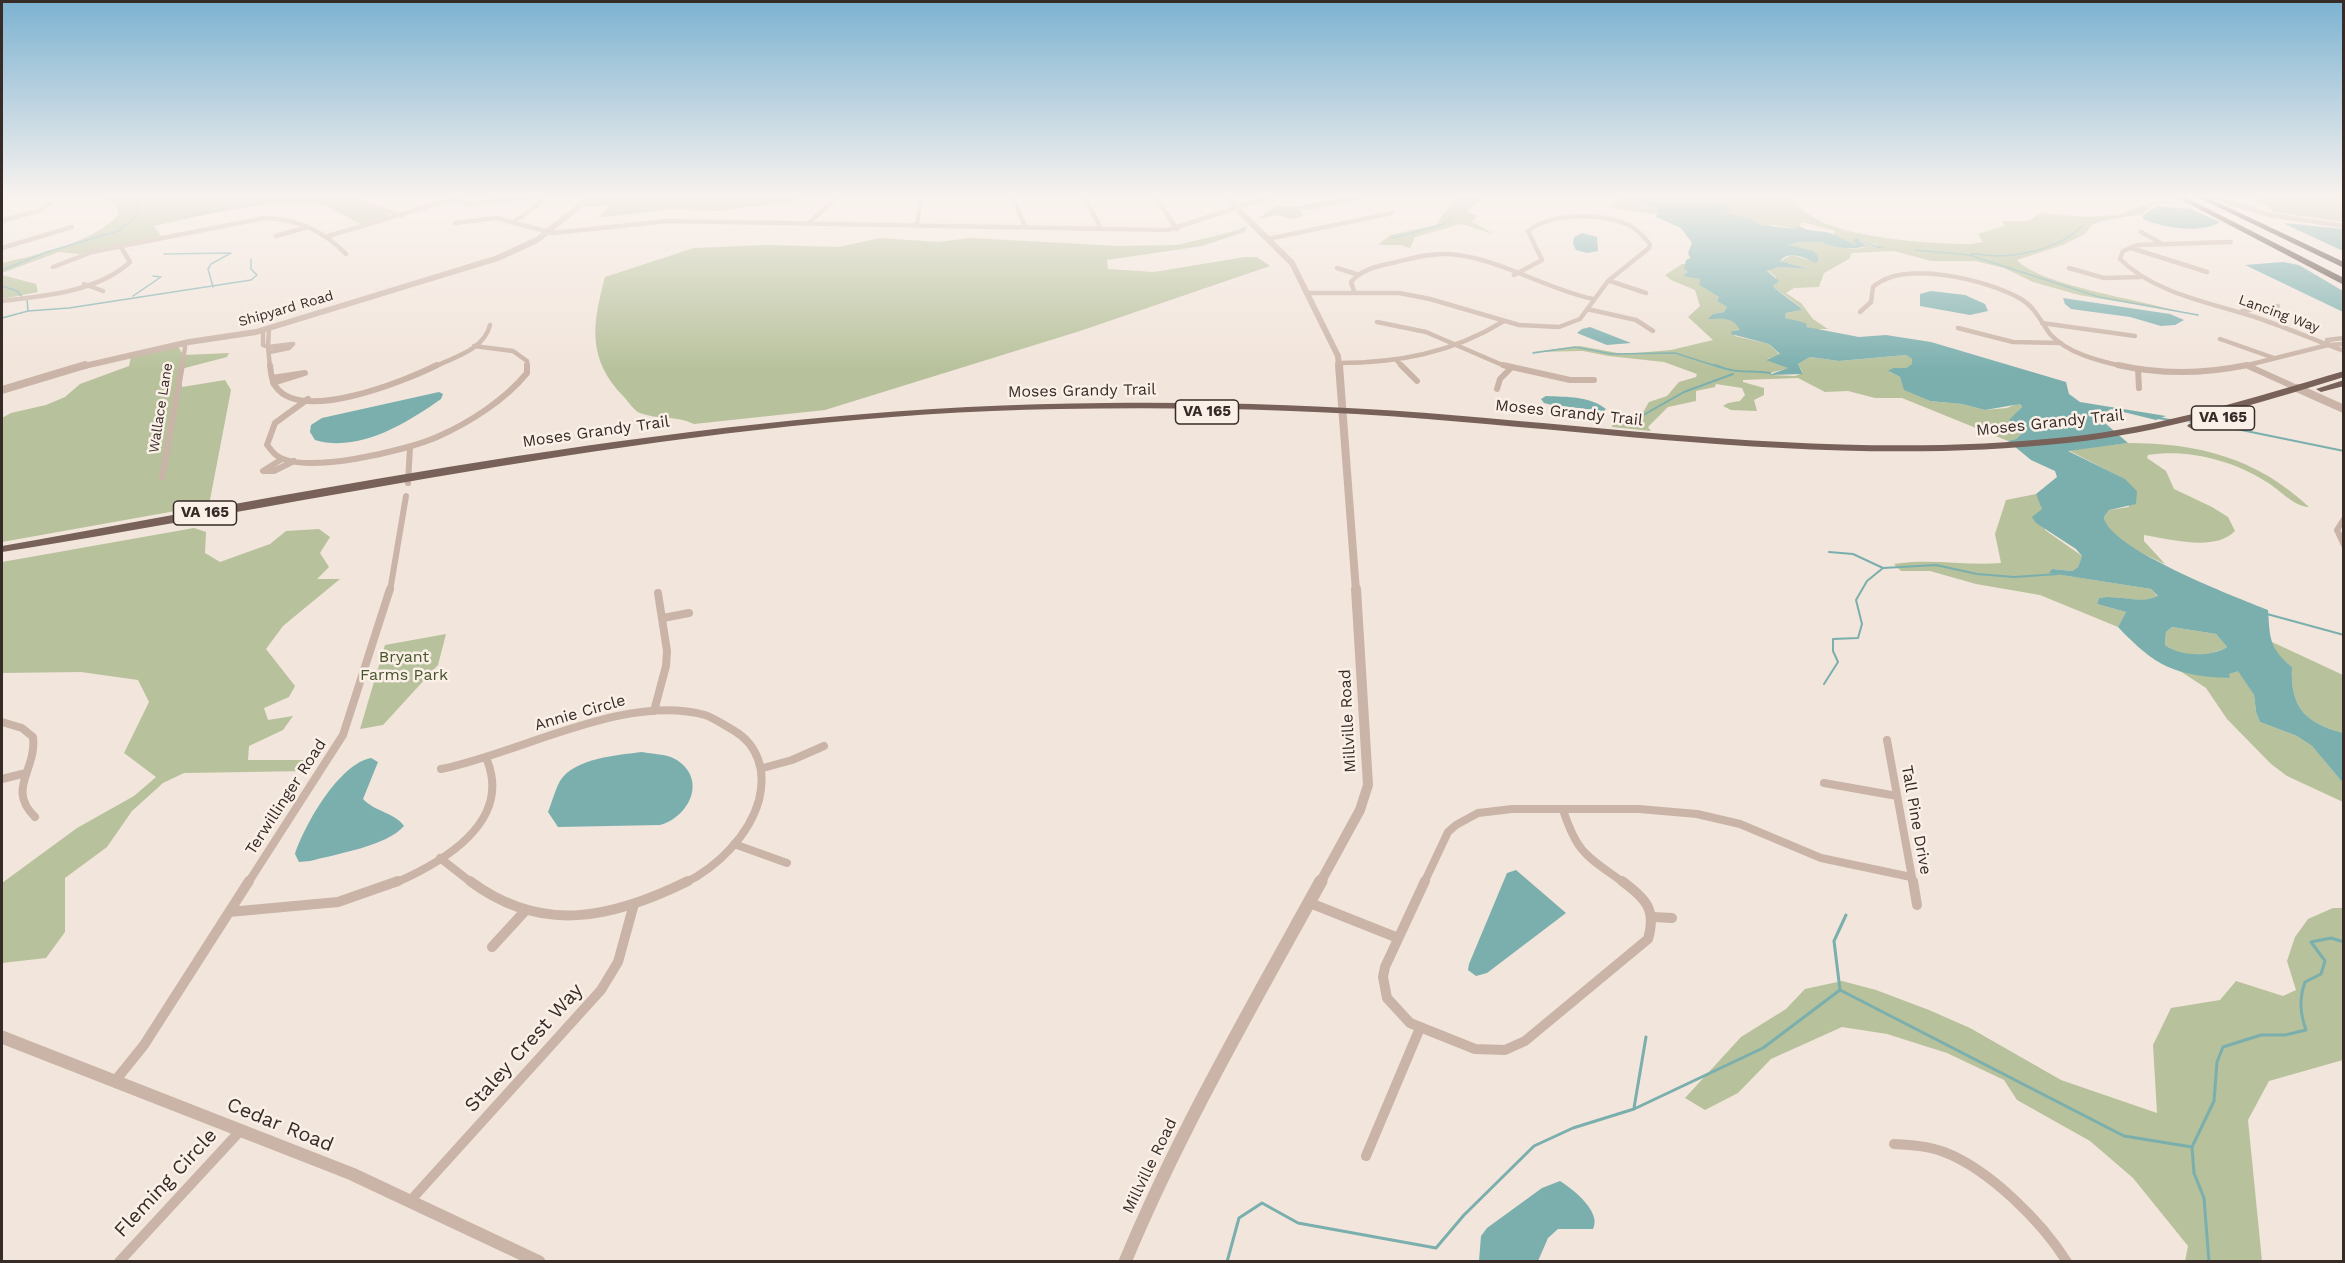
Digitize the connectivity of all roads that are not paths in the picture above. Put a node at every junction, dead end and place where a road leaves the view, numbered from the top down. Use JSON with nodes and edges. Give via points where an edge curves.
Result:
{"nodes":[{"id":1,"x":87,"y":254,"type":"edge"},
{"id":2,"x":125,"y":254,"type":"edge"},
{"id":3,"x":508,"y":254,"type":"edge"},
{"id":4,"x":1283,"y":254,"type":"edge"},
{"id":5,"x":1539,"y":254,"type":"edge"},
{"id":6,"x":1642,"y":254,"type":"edge"},
{"id":7,"x":2121,"y":254,"type":"edge"},
{"id":8,"x":2148,"y":254,"type":"edge"},
{"id":9,"x":2290,"y":254,"type":"edge"},
{"id":10,"x":2303,"y":254,"type":"edge"},
{"id":11,"x":2322,"y":254,"type":"edge"},
{"id":12,"x":1455,"y":255,"type":"joint"},
{"id":13,"x":2343,"y":264,"type":"edge"},
{"id":14,"x":52,"y":267,"type":"dead end"},
{"id":15,"x":1337,"y":268,"type":"dead end"},
{"id":16,"x":2069,"y":268,"type":"dead end"},
{"id":17,"x":2207,"y":272,"type":"dead end"},
{"id":18,"x":2343,"y":273,"type":"edge"},
{"id":19,"x":1359,"y":274,"type":"junction"},
{"id":20,"x":1514,"y":275,"type":"junction"},
{"id":21,"x":2141,"y":277,"type":"junction"},
{"id":22,"x":1610,"y":281,"type":"junction"},
{"id":23,"x":2343,"y":282,"type":"edge"},
{"id":24,"x":84,"y":284,"type":"junction"},
{"id":25,"x":103,"y":291,"type":"dead end"},
{"id":26,"x":1354,"y":291,"type":"junction"},
{"id":27,"x":1307,"y":293,"type":"junction"},
{"id":28,"x":1646,"y":293,"type":"dead end"},
{"id":29,"x":1593,"y":299,"type":"junction"},
{"id":30,"x":2,"y":301,"type":"edge"},
{"id":31,"x":2278,"y":306,"type":"dead end"},
{"id":32,"x":1587,"y":309,"type":"junction"},
{"id":33,"x":2240,"y":311,"type":"junction"},
{"id":34,"x":1860,"y":312,"type":"dead end"},
{"id":35,"x":1504,"y":321,"type":"junction"},
{"id":36,"x":1377,"y":322,"type":"dead end"},
{"id":37,"x":2042,"y":323,"type":"junction"},
{"id":38,"x":490,"y":325,"type":"dead end"},
{"id":39,"x":1958,"y":328,"type":"dead end"},
{"id":40,"x":266,"y":329,"type":"junction"},
{"id":41,"x":1653,"y":331,"type":"dead end"},
{"id":42,"x":2135,"y":336,"type":"dead end"},
{"id":43,"x":2343,"y":338,"type":"edge"},
{"id":44,"x":2220,"y":339,"type":"dead end"},
{"id":45,"x":2061,"y":343,"type":"junction"},
{"id":46,"x":183,"y":344,"type":"junction"},
{"id":47,"x":2343,"y":344,"type":"edge"},
{"id":48,"x":2328,"y":345,"type":"junction"},
{"id":49,"x":474,"y":346,"type":"junction"},
{"id":50,"x":1457,"y":346,"type":"junction"},
{"id":51,"x":2343,"y":351,"type":"edge"},
{"id":52,"x":2274,"y":358,"type":"junction"},
{"id":53,"x":1396,"y":361,"type":"junction"},
{"id":54,"x":1338,"y":363,"type":"junction"},
{"id":55,"x":2246,"y":365,"type":"junction"},
{"id":56,"x":1511,"y":368,"type":"junction"},
{"id":57,"x":2138,"y":369,"type":"junction"},
{"id":58,"x":2343,"y":374,"type":"edge"},
{"id":59,"x":1594,"y":380,"type":"dead end"},
{"id":60,"x":1417,"y":381,"type":"dead end"},
{"id":61,"x":2343,"y":383,"type":"edge"},
{"id":62,"x":2139,"y":388,"type":"dead end"},
{"id":63,"x":2297,"y":388,"type":"junction"},
{"id":64,"x":1497,"y":389,"type":"dead end"},
{"id":65,"x":2,"y":390,"type":"edge"},
{"id":66,"x":2308,"y":393,"type":"junction"},
{"id":67,"x":308,"y":399,"type":"junction"},
{"id":68,"x":2343,"y":409,"type":"edge"},
{"id":69,"x":1343,"y":413,"type":"junction"},
{"id":70,"x":2133,"y":434,"type":"junction"},
{"id":71,"x":410,"y":447,"type":"junction"},
{"id":72,"x":282,"y":459,"type":"junction"},
{"id":73,"x":294,"y":461,"type":"junction"},
{"id":74,"x":162,"y":478,"type":"dead end"},
{"id":75,"x":408,"y":480,"type":"junction"},
{"id":76,"x":406,"y":496,"type":"dead end"},
{"id":77,"x":2343,"y":519,"type":"edge"},
{"id":78,"x":2343,"y":545,"type":"edge"},
{"id":79,"x":2,"y":549,"type":"edge"},
{"id":80,"x":2,"y":555,"type":"edge"},
{"id":81,"x":658,"y":593,"type":"dead end"},
{"id":82,"x":689,"y":613,"type":"dead end"},
{"id":83,"x":663,"y":618,"type":"junction"},
{"id":84,"x":654,"y":711,"type":"junction"},
{"id":85,"x":2,"y":722,"type":"edge"},
{"id":86,"x":1887,"y":740,"type":"dead end"},
{"id":87,"x":824,"y":746,"type":"dead end"},
{"id":88,"x":488,"y":760,"type":"junction"},
{"id":89,"x":763,"y":768,"type":"junction"},
{"id":90,"x":441,"y":770,"type":"dead end"},
{"id":91,"x":26,"y":773,"type":"junction"},
{"id":92,"x":2,"y":779,"type":"edge"},
{"id":93,"x":1824,"y":783,"type":"dead end"},
{"id":94,"x":1897,"y":796,"type":"junction"},
{"id":95,"x":1563,"y":810,"type":"junction"},
{"id":96,"x":35,"y":817,"type":"dead end"},
{"id":97,"x":734,"y":844,"type":"junction"},
{"id":98,"x":440,"y":858,"type":"junction"},
{"id":99,"x":787,"y":863,"type":"dead end"},
{"id":100,"x":1911,"y":877,"type":"junction"},
{"id":101,"x":1310,"y":903,"type":"junction"},
{"id":102,"x":634,"y":904,"type":"junction"},
{"id":103,"x":1917,"y":905,"type":"dead end"},
{"id":104,"x":525,"y":911,"type":"junction"},
{"id":105,"x":229,"y":912,"type":"junction"},
{"id":106,"x":1653,"y":917,"type":"junction"},
{"id":107,"x":1672,"y":918,"type":"dead end"},
{"id":108,"x":1398,"y":938,"type":"junction"},
{"id":109,"x":492,"y":947,"type":"dead end"},
{"id":110,"x":1420,"y":1028,"type":"junction"},
{"id":111,"x":2,"y":1036,"type":"edge"},
{"id":112,"x":115,"y":1081,"type":"junction"},
{"id":113,"x":242,"y":1131,"type":"junction"},
{"id":114,"x":1894,"y":1144,"type":"dead end"},
{"id":115,"x":1366,"y":1156,"type":"dead end"},
{"id":116,"x":411,"y":1200,"type":"junction"},
{"id":117,"x":119,"y":1262,"type":"edge"},
{"id":118,"x":539,"y":1262,"type":"edge"},
{"id":119,"x":1125,"y":1262,"type":"edge"},
{"id":120,"x":2067,"y":1262,"type":"edge"}],
"edges":[{"from":1,"to":14,"type":"street"},
{"from":2,"to":24,"type":"street","via":[[128,266]]},
{"from":3,"to":40,"type":"street","name":"Shipyard Road"},
{"from":4,"to":27,"type":"street","name":"Millville Road"},
{"from":5,"to":20,"type":"street","via":[[1542,260]]},
{"from":6,"to":22,"type":"street"},
{"from":7,"to":21,"type":"street","name":"Lancing Way","via":[[2121,262]]},
{"from":8,"to":17,"type":"street"},
{"from":9,"to":23,"type":"highway"},
{"from":10,"to":18,"type":"highway"},
{"from":11,"to":13,"type":"highway"},
{"from":12,"to":19,"type":"street","via":[[1389,264]]},
{"from":12,"to":20,"type":"street"},
{"from":15,"to":19,"type":"street"},
{"from":16,"to":21,"type":"street","via":[[2110,278]]},
{"from":19,"to":26,"type":"street","via":[[1352,282]]},
{"from":20,"to":29,"type":"street"},
{"from":21,"to":33,"type":"street","name":"Lancing Way"},
{"from":22,"to":28,"type":"street"},
{"from":22,"to":29,"type":"street"},
{"from":24,"to":25,"type":"street"},
{"from":24,"to":30,"type":"street"},
{"from":26,"to":27,"type":"street"},
{"from":26,"to":35,"type":"street","via":[[1427,297]]},
{"from":27,"to":54,"type":"street","name":"Millville Road","via":[[1336,350]]},
{"from":29,"to":32,"type":"street"},
{"from":31,"to":33,"type":"street"},
{"from":32,"to":35,"type":"street","via":[[1574,323],[1558,327],[1525,327]]},
{"from":32,"to":41,"type":"street","via":[[1636,320]]},
{"from":33,"to":48,"type":"street","name":"Lancing Way"},
{"from":34,"to":37,"type":"street","via":[[1870,302],[1872,289],[1879,281],[1928,274],[1966,279],[2003,290],[2028,303]]},
{"from":35,"to":50,"type":"street"},
{"from":36,"to":50,"type":"street","via":[[1414,329]]},
{"from":37,"to":42,"type":"street"},
{"from":37,"to":45,"type":"street"},
{"from":38,"to":49,"type":"street","via":[[488,335]]},
{"from":39,"to":45,"type":"street","via":[[2013,342]]},
{"from":40,"to":46,"type":"street","name":"Shipyard Road"},
{"from":40,"to":67,"type":"street","via":[[273,380],[288,396]]},
{"from":43,"to":48,"type":"street","via":[[2327,340]]},
{"from":44,"to":52,"type":"street"},
{"from":45,"to":57,"type":"street","via":[[2090,356]]},
{"from":46,"to":65,"type":"street","name":"Shipyard Road","via":[[69,369]]},
{"from":46,"to":74,"type":"street","name":"Wallace Lane"},
{"from":47,"to":48,"type":"street"},
{"from":48,"to":51,"type":"street","name":"Lancing Way"},
{"from":48,"to":52,"type":"street"},
{"from":49,"to":67,"type":"street","via":[[383,389],[340,398]]},
{"from":49,"to":71,"type":"street","via":[[519,354],[527,361],[527,373],[463,423]]},
{"from":50,"to":53,"type":"street"},
{"from":50,"to":56,"type":"street"},
{"from":52,"to":55,"type":"street"},
{"from":53,"to":54,"type":"street"},
{"from":53,"to":60,"type":"street"},
{"from":54,"to":69,"type":"street","name":"Millville Road"},
{"from":55,"to":57,"type":"street","via":[[2198,375]]},
{"from":55,"to":63,"type":"street"},
{"from":56,"to":59,"type":"street","via":[[1570,380]]},
{"from":56,"to":64,"type":"street","via":[[1500,379]]},
{"from":57,"to":62,"type":"street"},
{"from":58,"to":63,"type":"main road","name":"Moses Grandy Trail","number":"VA 165"},
{"from":61,"to":66,"type":"main road","name":"Moses Grandy Trail","number":"VA 165"},
{"from":63,"to":66,"type":"street"},
{"from":63,"to":70,"type":"main road","name":"Moses Grandy Trail","number":"VA 165"},
{"from":66,"to":68,"type":"street"},
{"from":66,"to":70,"type":"main road","name":"Moses Grandy Trail","number":"VA 165","via":[[2192,426]]},
{"from":67,"to":72,"type":"street","via":[[271,427],[268,447]]},
{"from":69,"to":70,"type":"main road","name":"Moses Grandy Trail","number":"VA 165","via":[[1731,451],[1868,457],[2005,449]]},
{"from":69,"to":75,"type":"main road","name":"Moses Grandy Trail","number":"VA 165","via":[[1100,411],[920,419],[678,443]]},
{"from":69,"to":101,"type":"street","name":"Millville Road","via":[[1368,785],[1360,810]]},
{"from":71,"to":73,"type":"street","via":[[331,462]]},
{"from":71,"to":75,"type":"street"},
{"from":72,"to":73,"type":"street"},
{"from":72,"to":73,"type":"street","via":[[263,471],[274,471]]},
{"from":75,"to":79,"type":"main road","name":"Moses Grandy Trail","number":"VA 165"},
{"from":75,"to":80,"type":"main road","name":"Moses Grandy Trail","number":"VA 165"},
{"from":76,"to":105,"type":"street","name":"Terwillinger Road","via":[[394,578],[343,735]]},
{"from":77,"to":78,"type":"street","via":[[2337,530]]},
{"from":81,"to":83,"type":"street"},
{"from":82,"to":83,"type":"street"},
{"from":83,"to":84,"type":"street","via":[[666,666]]},
{"from":84,"to":88,"type":"street","name":"Annie Circle","via":[[602,719]]},
{"from":84,"to":89,"type":"street","name":"Annie Circle","via":[[686,712],[724,723],[752,745]]},
{"from":85,"to":91,"type":"street","via":[[22,728],[33,737],[34,750]]},
{"from":86,"to":94,"type":"street","name":"Tall Pine Drive"},
{"from":87,"to":89,"type":"street"},
{"from":88,"to":90,"type":"street","name":"Annie Circle"},
{"from":88,"to":98,"type":"street","via":[[494,778],[491,803],[471,833]]},
{"from":89,"to":97,"type":"street","via":[[762,791],[754,815]]},
{"from":91,"to":92,"type":"street"},
{"from":91,"to":96,"type":"street","via":[[18,800]]},
{"from":93,"to":94,"type":"street"},
{"from":94,"to":100,"type":"street","name":"Tall Pine Drive"},
{"from":95,"to":100,"type":"street","via":[[1714,817],[1821,858]]},
{"from":95,"to":106,"type":"street","via":[[1579,849],[1638,894]]},
{"from":95,"to":108,"type":"street","via":[[1490,810],[1470,815],[1454,825]]},
{"from":97,"to":99,"type":"street"},
{"from":97,"to":102,"type":"street","via":[[671,890]]},
{"from":98,"to":104,"type":"street","via":[[489,893]]},
{"from":98,"to":105,"type":"street","via":[[393,883],[351,898],[314,906]]},
{"from":100,"to":103,"type":"street","name":"Tall Pine Drive"},
{"from":101,"to":108,"type":"street"},
{"from":101,"to":119,"type":"street","name":"Millville Road","via":[[1175,1148]]},
{"from":102,"to":104,"type":"street","via":[[578,915]]},
{"from":102,"to":116,"type":"street","name":"Staley Crest Way","via":[[618,963],[601,990]]},
{"from":104,"to":109,"type":"street"},
{"from":105,"to":112,"type":"street","name":"Terwillinger Road","via":[[144,1045]]},
{"from":106,"to":107,"type":"street"},
{"from":106,"to":110,"type":"street","via":[[1652,932],[1643,945],[1517,1046],[1475,1049]]},
{"from":108,"to":110,"type":"street","via":[[1385,967],[1383,987],[1395,1009]]},
{"from":110,"to":115,"type":"street"},
{"from":111,"to":112,"type":"street","name":"Cedar Road"},
{"from":112,"to":113,"type":"street","name":"Cedar Road"},
{"from":113,"to":116,"type":"street","name":"Cedar Road"},
{"from":113,"to":117,"type":"street","name":"Fleming Circle"},
{"from":114,"to":120,"type":"street","via":[[1936,1149],[1955,1156],[2039,1225]]},
{"from":116,"to":118,"type":"street","name":"Cedar Road"}]}
